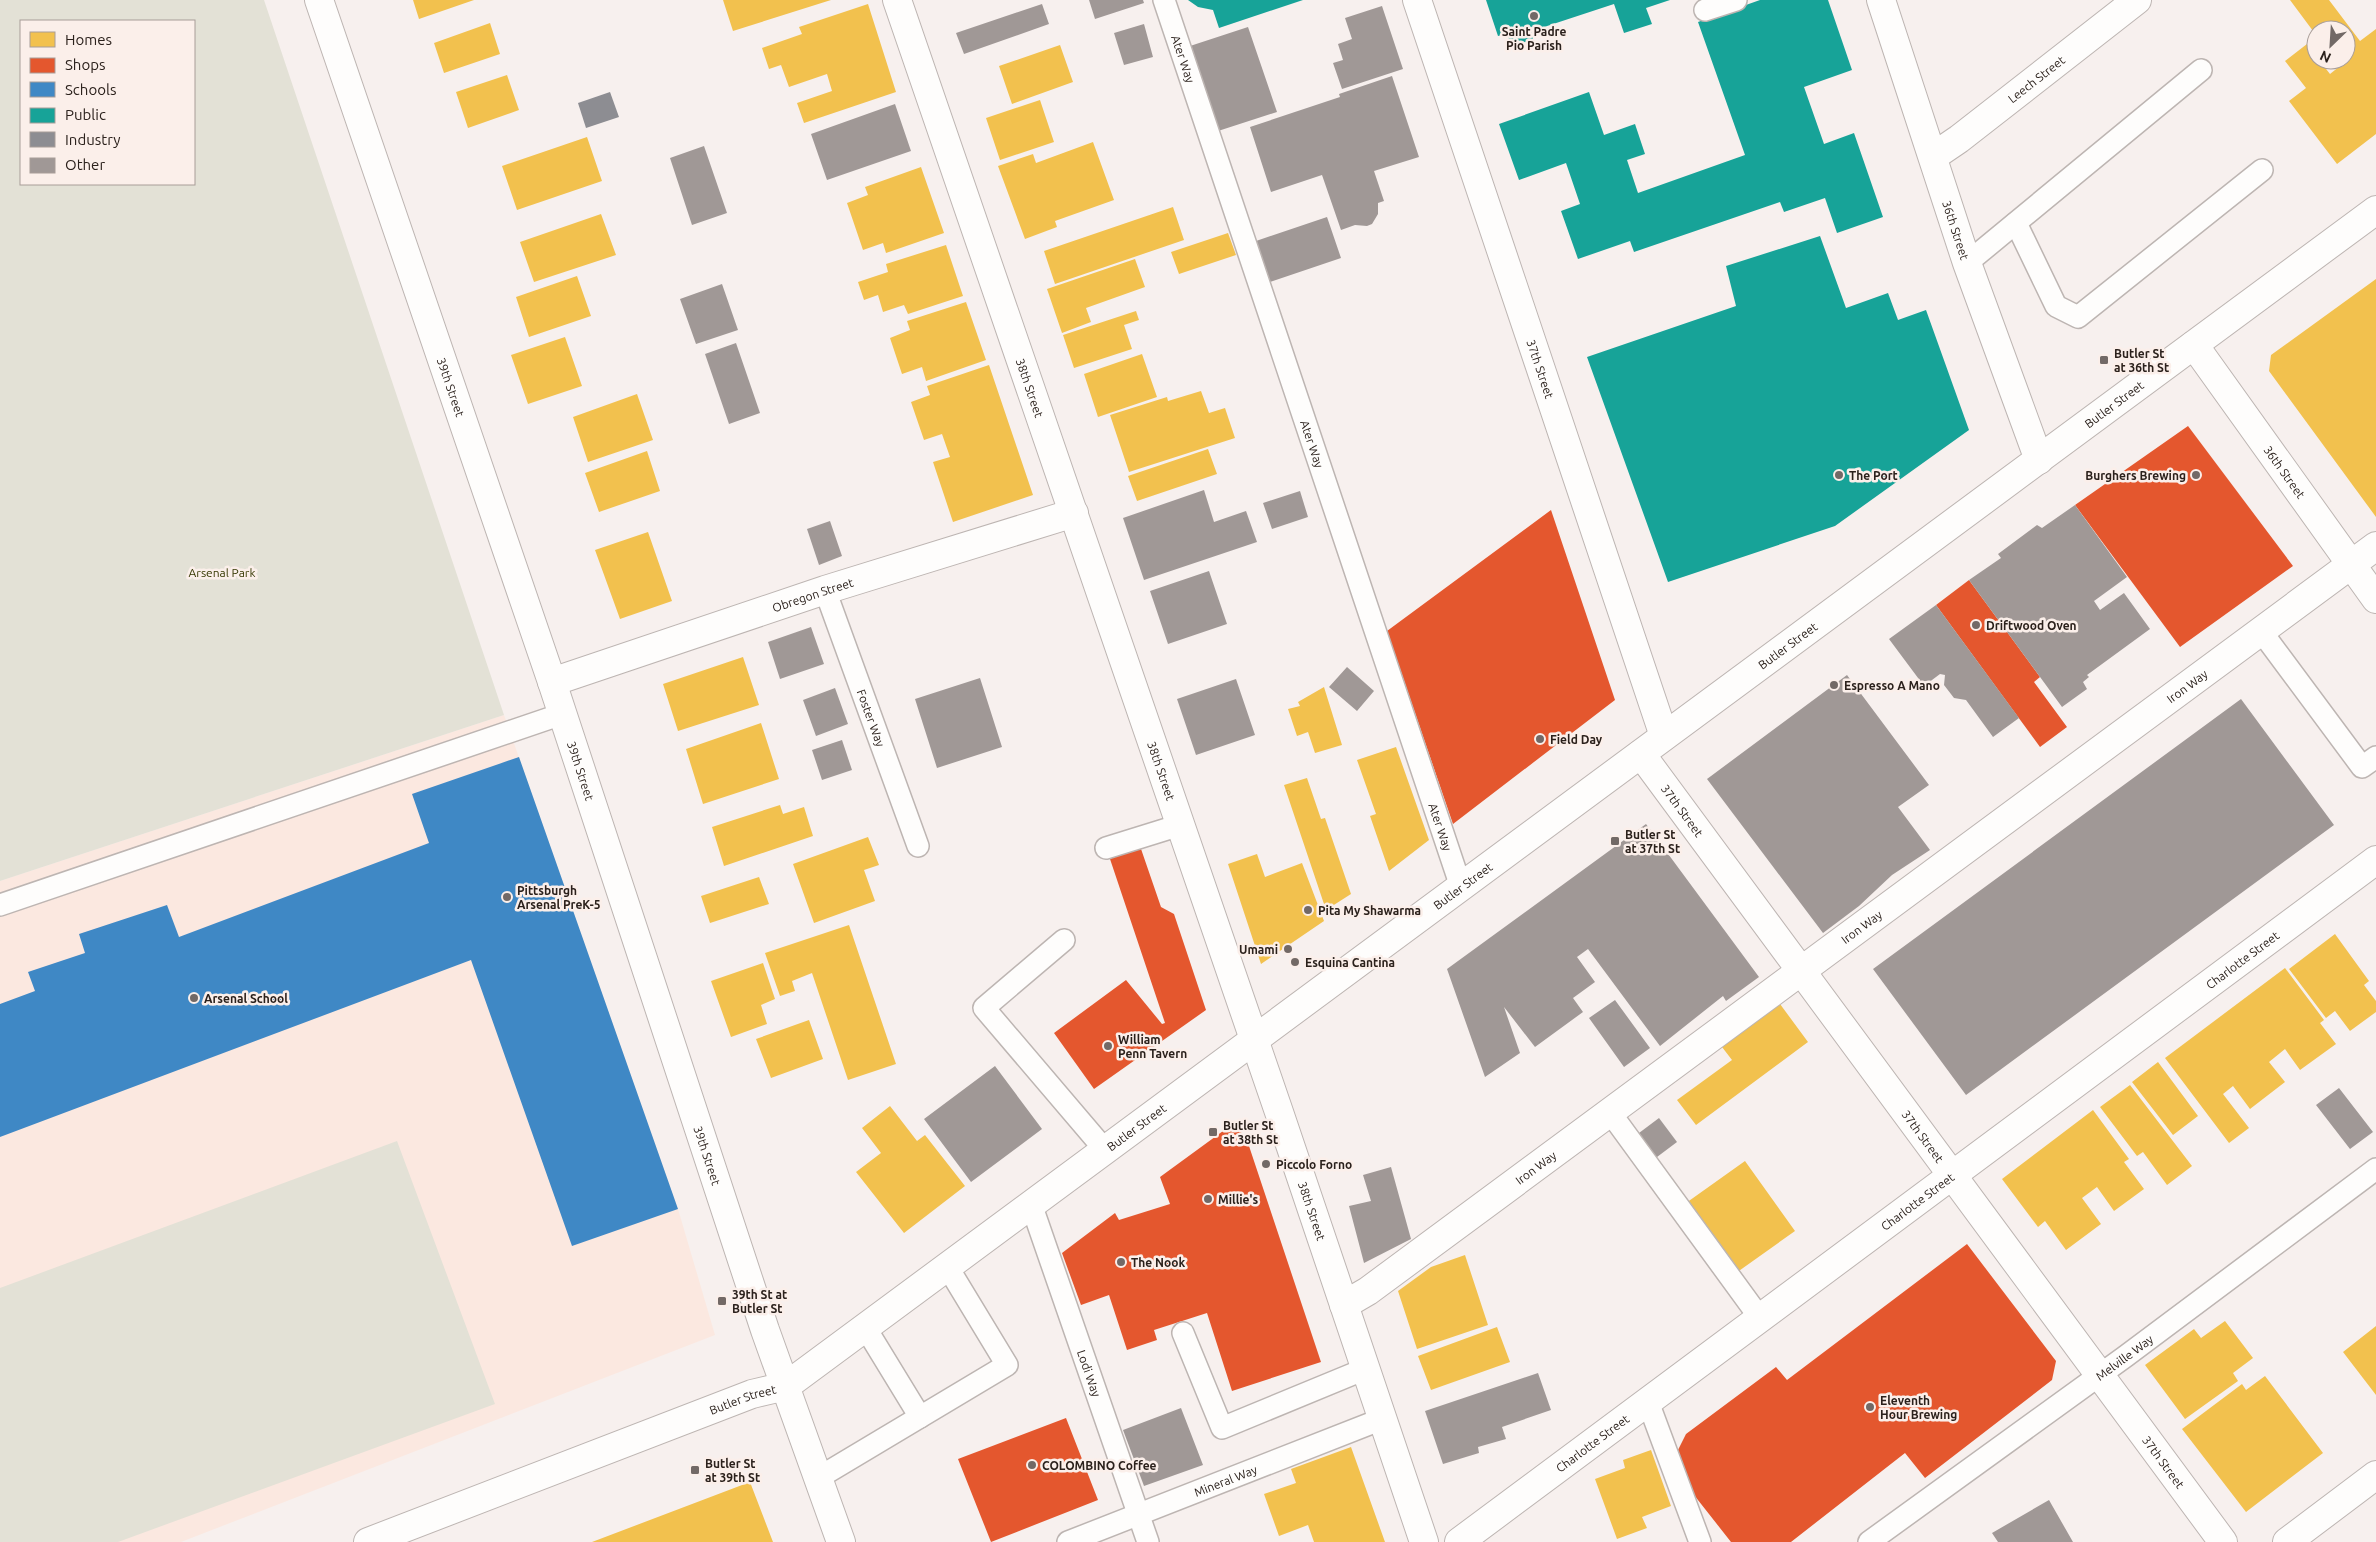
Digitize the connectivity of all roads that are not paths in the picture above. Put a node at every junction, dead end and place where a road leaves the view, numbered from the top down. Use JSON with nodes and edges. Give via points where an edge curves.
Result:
{"nodes":[{"id":1,"x":318,"y":0,"type":"edge"},
{"id":2,"x":1164,"y":0,"type":"edge"},
{"id":3,"x":1417,"y":0,"type":"edge"},
{"id":4,"x":1736,"y":0,"type":"edge"},
{"id":5,"x":1881,"y":0,"type":"edge"},
{"id":6,"x":2138,"y":0,"type":"edge"},
{"id":7,"x":905,"y":2,"type":"edge"},
{"id":8,"x":1704,"y":10,"type":"dead end"},
{"id":9,"x":2201,"y":70,"type":"dead end"},
{"id":10,"x":1934,"y":156,"type":"junction"},
{"id":11,"x":2262,"y":170,"type":"dead end"},
{"id":12,"x":2376,"y":210,"type":"edge"},
{"id":13,"x":2016,"y":223,"type":"junction"},
{"id":14,"x":1967,"y":263,"type":"junction"},
{"id":15,"x":2194,"y":345,"type":"junction"},
{"id":16,"x":2039,"y":460,"type":"junction"},
{"id":17,"x":1074,"y":513,"type":"junction"},
{"id":18,"x":2376,"y":546,"type":"edge"},
{"id":19,"x":2350,"y":565,"type":"junction"},
{"id":20,"x":825,"y":590,"type":"junction"},
{"id":21,"x":2376,"y":599,"type":"edge"},
{"id":22,"x":2261,"y":631,"type":"junction"},
{"id":23,"x":552,"y":682,"type":"junction"},
{"id":24,"x":562,"y":714,"type":"junction"},
{"id":25,"x":1664,"y":736,"type":"junction"},
{"id":26,"x":1641,"y":754,"type":"junction"},
{"id":27,"x":2376,"y":757,"type":"edge"},
{"id":28,"x":1180,"y":825,"type":"junction"},
{"id":29,"x":918,"y":846,"type":"dead end"},
{"id":30,"x":1106,"y":848,"type":"dead end"},
{"id":31,"x":2376,"y":860,"type":"edge"},
{"id":32,"x":1461,"y":886,"type":"junction"},
{"id":33,"x":0,"y":905,"type":"edge"},
{"id":34,"x":1064,"y":940,"type":"dead end"},
{"id":35,"x":1802,"y":971,"type":"junction"},
{"id":36,"x":1253,"y":1040,"type":"junction"},
{"id":37,"x":1609,"y":1111,"type":"junction"},
{"id":38,"x":1105,"y":1150,"type":"junction"},
{"id":39,"x":2376,"y":1169,"type":"edge"},
{"id":40,"x":1953,"y":1175,"type":"junction"},
{"id":41,"x":1031,"y":1204,"type":"junction"},
{"id":42,"x":947,"y":1266,"type":"junction"},
{"id":43,"x":1344,"y":1305,"type":"junction"},
{"id":44,"x":1760,"y":1318,"type":"junction"},
{"id":45,"x":865,"y":1327,"type":"junction"},
{"id":46,"x":1182,"y":1333,"type":"dead end"},
{"id":47,"x":1365,"y":1369,"type":"junction"},
{"id":48,"x":2100,"y":1375,"type":"junction"},
{"id":49,"x":786,"y":1386,"type":"junction"},
{"id":50,"x":1648,"y":1402,"type":"junction"},
{"id":51,"x":920,"y":1418,"type":"junction"},
{"id":52,"x":1382,"y":1419,"type":"junction"},
{"id":53,"x":2376,"y":1475,"type":"edge"},
{"id":54,"x":818,"y":1478,"type":"junction"},
{"id":55,"x":1139,"y":1515,"type":"junction"},
{"id":56,"x":368,"y":1542,"type":"edge"},
{"id":57,"x":841,"y":1542,"type":"edge"},
{"id":58,"x":1068,"y":1542,"type":"edge"},
{"id":59,"x":1148,"y":1542,"type":"edge"},
{"id":60,"x":1424,"y":1542,"type":"edge"},
{"id":61,"x":1459,"y":1542,"type":"edge"},
{"id":62,"x":1700,"y":1542,"type":"edge"},
{"id":63,"x":1869,"y":1542,"type":"edge"},
{"id":64,"x":2223,"y":1542,"type":"edge"},
{"id":65,"x":2287,"y":1542,"type":"edge"}],
"edges":[{"from":1,"to":23,"type":"street","name":"39th Street"},
{"from":2,"to":32,"type":"lane","name":"Ater Way"},
{"from":3,"to":25,"type":"street","name":"37th Street"},
{"from":4,"to":8,"type":"lane"},
{"from":5,"to":10,"type":"street","name":"36th Street"},
{"from":6,"to":10,"type":"street","name":"Leech Street"},
{"from":7,"to":17,"type":"street","name":"38th Street"},
{"from":9,"to":13,"type":"lane"},
{"from":10,"to":14,"type":"street","name":"36th Street"},
{"from":11,"to":13,"type":"lane","via":[[2078,317],[2056,306]]},
{"from":12,"to":15,"type":"street","name":"Butler Street"},
{"from":13,"to":14,"type":"lane"},
{"from":14,"to":16,"type":"street","name":"36th Street"},
{"from":15,"to":16,"type":"street","name":"Butler Street"},
{"from":15,"to":19,"type":"street","name":"36th Street"},
{"from":16,"to":25,"type":"street","name":"Butler Street"},
{"from":17,"to":20,"type":"street","name":"Obregon Street"},
{"from":17,"to":28,"type":"street","name":"38th Street"},
{"from":18,"to":19,"type":"street","name":"Iron Way"},
{"from":19,"to":21,"type":"street","name":"36th Street"},
{"from":19,"to":22,"type":"street","name":"Iron Way"},
{"from":20,"to":23,"type":"street","name":"Obregon Street"},
{"from":20,"to":29,"type":"lane","name":"Foster Way"},
{"from":22,"to":27,"type":"lane","via":[[2362,767]]},
{"from":22,"to":35,"type":"street","name":"Iron Way"},
{"from":23,"to":24,"type":"street","name":"39th Street"},
{"from":24,"to":33,"type":"lane"},
{"from":24,"to":49,"type":"street","name":"39th Street","via":[[764,1330]]},
{"from":25,"to":26,"type":"street","name":"Butler Street"},
{"from":26,"to":32,"type":"street","name":"Butler Street"},
{"from":26,"to":35,"type":"street","name":"37th Street"},
{"from":28,"to":30,"type":"lane"},
{"from":28,"to":36,"type":"street","name":"38th Street"},
{"from":31,"to":40,"type":"street","name":"Charlotte Street"},
{"from":32,"to":36,"type":"street","name":"Butler Street"},
{"from":34,"to":38,"type":"lane","via":[[984,1008]]},
{"from":35,"to":37,"type":"street","name":"Iron Way"},
{"from":35,"to":40,"type":"street","name":"37th Street"},
{"from":36,"to":38,"type":"street","name":"Butler Street"},
{"from":36,"to":43,"type":"street","name":"38th Street"},
{"from":37,"to":43,"type":"street","name":"Iron Way","via":[[1368,1291]]},
{"from":37,"to":44,"type":"lane"},
{"from":38,"to":41,"type":"street","name":"Butler Street"},
{"from":39,"to":48,"type":"lane","name":"Melville Way"},
{"from":40,"to":44,"type":"street","name":"Charlotte Street"},
{"from":40,"to":48,"type":"street","name":"37th Street"},
{"from":41,"to":42,"type":"street","name":"Butler Street"},
{"from":41,"to":55,"type":"lane","name":"Lodi Way"},
{"from":42,"to":45,"type":"street","name":"Butler Street"},
{"from":42,"to":51,"type":"lane","via":[[1007,1365]]},
{"from":43,"to":47,"type":"street","name":"38th Street"},
{"from":44,"to":50,"type":"street","name":"Charlotte Street"},
{"from":45,"to":49,"type":"street","name":"Butler Street"},
{"from":45,"to":51,"type":"lane"},
{"from":46,"to":47,"type":"lane","via":[[1222,1428]]},
{"from":47,"to":52,"type":"street","name":"38th Street"},
{"from":48,"to":63,"type":"lane","name":"Melville Way"},
{"from":48,"to":64,"type":"street","name":"37th Street"},
{"from":49,"to":54,"type":"street","name":"39th Street"},
{"from":49,"to":56,"type":"street","name":"Butler Street","via":[[752,1394]]},
{"from":50,"to":61,"type":"street","name":"Charlotte Street"},
{"from":50,"to":62,"type":"lane"},
{"from":51,"to":54,"type":"lane"},
{"from":52,"to":55,"type":"lane","name":"Mineral Way"},
{"from":52,"to":60,"type":"street","name":"38th Street"},
{"from":53,"to":65,"type":"street"},
{"from":54,"to":57,"type":"street","name":"39th Street"},
{"from":55,"to":58,"type":"lane","name":"Mineral Way"},
{"from":55,"to":59,"type":"lane","name":"Lodi Way"}]}
